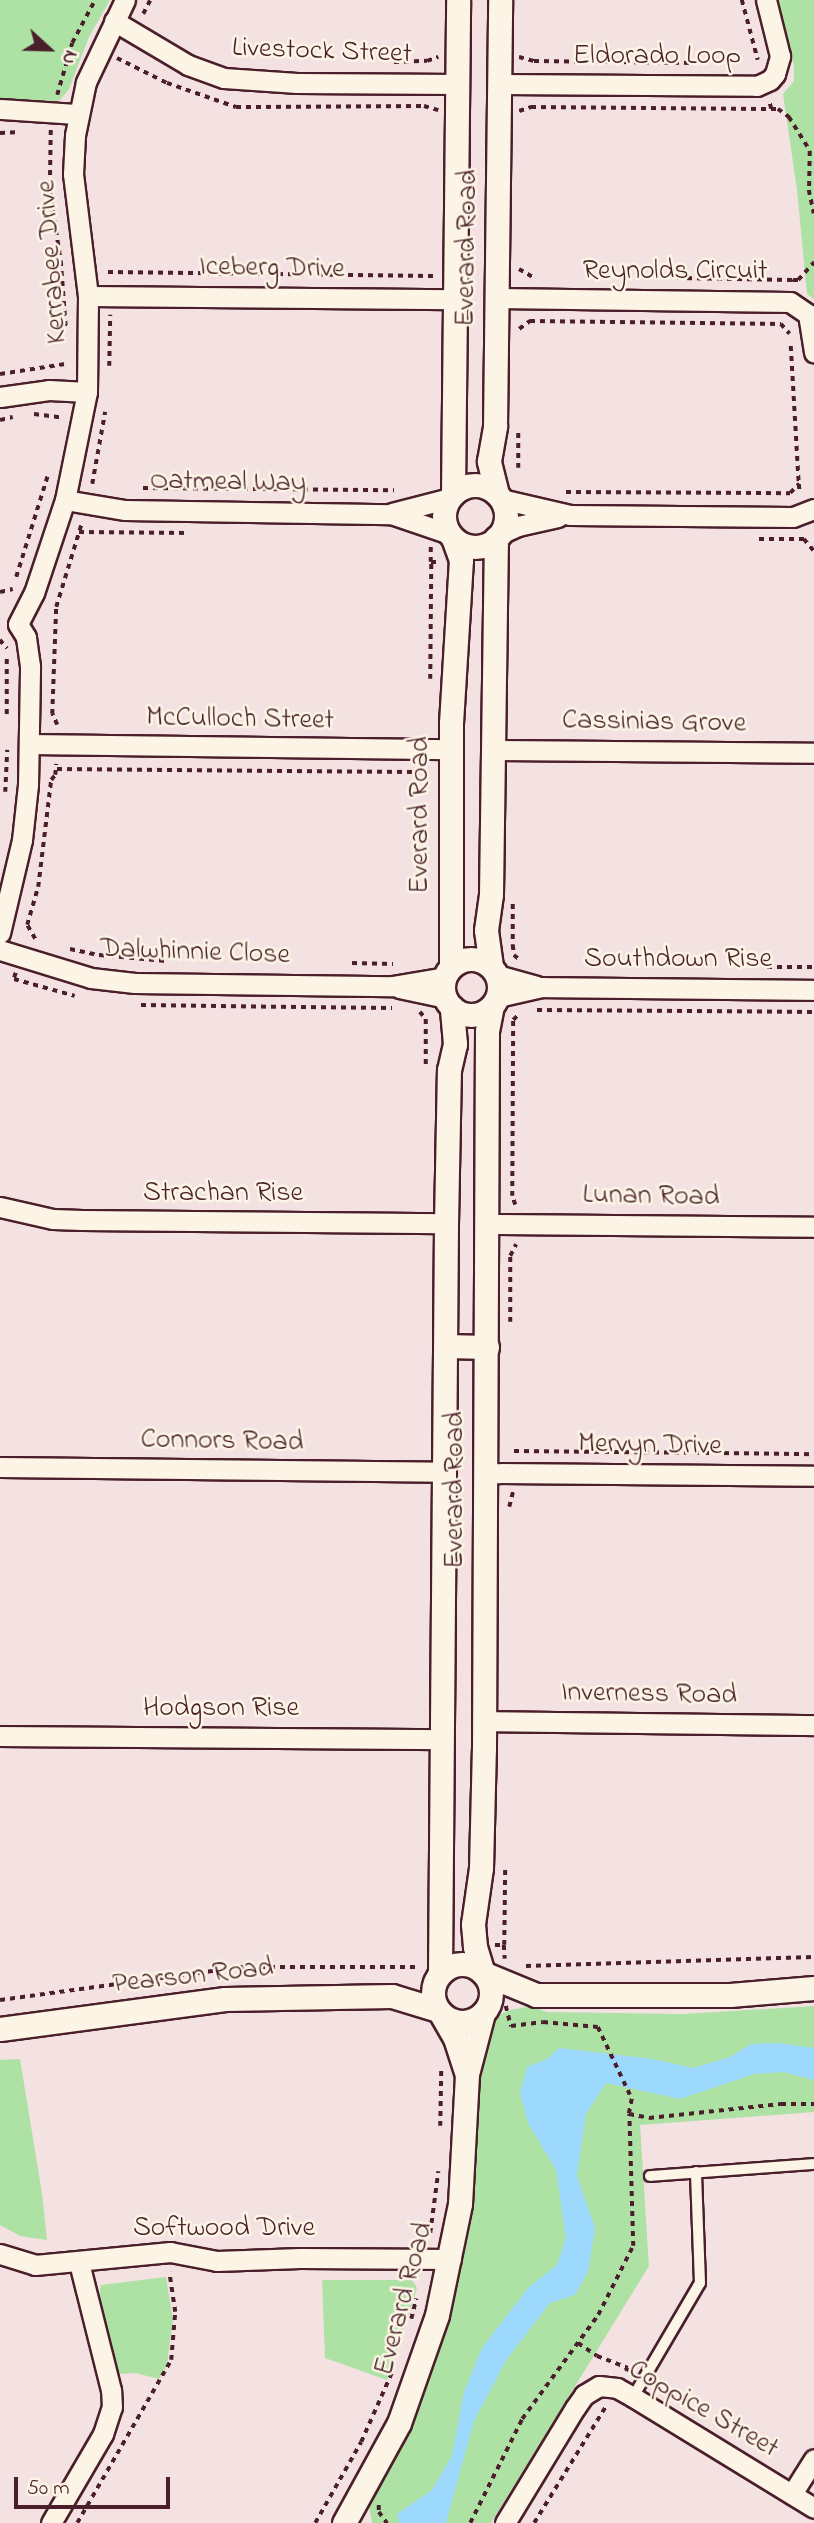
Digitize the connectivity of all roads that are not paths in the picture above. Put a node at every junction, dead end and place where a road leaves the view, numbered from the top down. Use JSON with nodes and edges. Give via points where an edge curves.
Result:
{"nodes":[{"id":1,"x":125,"y":0,"type":"edge"},
{"id":2,"x":458,"y":0,"type":"edge"},
{"id":3,"x":500,"y":0,"type":"edge"},
{"id":4,"x":766,"y":0,"type":"edge"},
{"id":5,"x":114,"y":22,"type":"junction"},
{"id":6,"x":458,"y":84,"type":"junction"},
{"id":7,"x":500,"y":84,"type":"junction"},
{"id":8,"x":0,"y":109,"type":"edge"},
{"id":9,"x":78,"y":114,"type":"junction"},
{"id":10,"x":88,"y":296,"type":"junction"},
{"id":11,"x":455,"y":299,"type":"junction"},
{"id":12,"x":508,"y":299,"type":"junction"},
{"id":13,"x":814,"y":353,"type":"edge"},
{"id":14,"x":87,"y":392,"type":"junction"},
{"id":15,"x":0,"y":397,"type":"edge"},
{"id":16,"x":452,"y":496,"type":"junction"},
{"id":17,"x":499,"y":497,"type":"junction"},
{"id":18,"x":65,"y":500,"type":"junction"},
{"id":19,"x":811,"y":511,"type":"edge"},
{"id":20,"x":391,"y":514,"type":"junction"},
{"id":21,"x":570,"y":515,"type":"junction"},
{"id":22,"x":451,"y":536,"type":"junction"},
{"id":23,"x":498,"y":536,"type":"junction"},
{"id":24,"x":9,"y":620,"type":"edge"},
{"id":25,"x":29,"y":744,"type":"junction"},
{"id":26,"x":451,"y":749,"type":"junction"},
{"id":27,"x":493,"y":750,"type":"junction"},
{"id":28,"x":814,"y":753,"type":"edge"},
{"id":29,"x":0,"y":933,"type":"edge"},
{"id":30,"x":0,"y":950,"type":"edge"},
{"id":31,"x":494,"y":986,"type":"junction"},
{"id":32,"x":448,"y":987,"type":"junction"},
{"id":33,"x":814,"y":990,"type":"edge"},
{"id":34,"x":0,"y":1207,"type":"edge"},
{"id":35,"x":446,"y":1223,"type":"junction"},
{"id":36,"x":488,"y":1224,"type":"junction"},
{"id":37,"x":814,"y":1227,"type":"edge"},
{"id":38,"x":446,"y":1346,"type":"junction"},
{"id":39,"x":486,"y":1347,"type":"junction"},
{"id":40,"x":0,"y":1468,"type":"edge"},
{"id":41,"x":444,"y":1472,"type":"junction"},
{"id":42,"x":486,"y":1473,"type":"junction"},
{"id":43,"x":814,"y":1476,"type":"edge"},
{"id":44,"x":484,"y":1721,"type":"junction"},
{"id":45,"x":814,"y":1725,"type":"edge"},
{"id":46,"x":0,"y":1735,"type":"edge"},
{"id":47,"x":442,"y":1739,"type":"junction"},
{"id":48,"x":432,"y":1972,"type":"junction"},
{"id":49,"x":484,"y":1974,"type":"junction"},
{"id":50,"x":814,"y":1988,"type":"edge"},
{"id":51,"x":536,"y":1995,"type":"junction"},
{"id":52,"x":392,"y":1996,"type":"junction"},
{"id":53,"x":491,"y":2010,"type":"junction"},
{"id":54,"x":439,"y":2011,"type":"junction"},
{"id":55,"x":0,"y":2029,"type":"edge"},
{"id":56,"x":467,"y":2074,"type":"junction"},
{"id":57,"x":814,"y":2164,"type":"edge"},
{"id":58,"x":696,"y":2172,"type":"junction"},
{"id":59,"x":650,"y":2176,"type":"dead end"},
{"id":60,"x":0,"y":2254,"type":"edge"},
{"id":61,"x":451,"y":2259,"type":"junction"},
{"id":62,"x":79,"y":2263,"type":"junction"},
{"id":63,"x":633,"y":2397,"type":"junction"},
{"id":64,"x":814,"y":2459,"type":"edge"},
{"id":65,"x":792,"y":2494,"type":"junction"},
{"id":66,"x":814,"y":2508,"type":"edge"},
{"id":67,"x":347,"y":2522,"type":"edge"},
{"id":68,"x":51,"y":2523,"type":"edge"},
{"id":69,"x":505,"y":2523,"type":"edge"}],
"edges":[{"from":1,"to":5,"type":"street","name":"Kerrabee Drive"},
{"from":2,"to":6,"type":"street","name":"Everard Road"},
{"from":3,"to":7,"type":"street","name":"Everard Road"},
{"from":4,"to":7,"type":"street","name":"Eldorado Loop","via":[[780,56],[775,74],[757,86]]},
{"from":5,"to":6,"type":"street","name":"Livestock Street","via":[[188,65],[224,78]]},
{"from":5,"to":9,"type":"street","name":"Kerrabee Drive","via":[[86,82]]},
{"from":6,"to":11,"type":"street","name":"Everard Road"},
{"from":7,"to":12,"type":"street","name":"Everard Road"},
{"from":8,"to":9,"type":"street"},
{"from":9,"to":10,"type":"street","name":"Kerrabee Drive","via":[[73,174]]},
{"from":10,"to":11,"type":"street","name":"Iceberg Drive"},
{"from":10,"to":14,"type":"street","name":"Kerrabee Drive"},
{"from":11,"to":16,"type":"street","name":"Everard Road"},
{"from":12,"to":13,"type":"street","name":"Reynolds Circuit","via":[[790,302],[808,314]]},
{"from":12,"to":17,"type":"street","name":"Everard Road","via":[[489,461]]},
{"from":14,"to":15,"type":"street"},
{"from":14,"to":18,"type":"street","name":"Kerrabee Drive"},
{"from":16,"to":17,"type":"street","via":[[471,485]]},
{"from":16,"to":20,"type":"street","name":"Oatmeal Way"},
{"from":16,"to":22,"type":"street","via":[[444,516]]},
{"from":17,"to":21,"type":"street"},
{"from":17,"to":23,"type":"street","via":[[506,516]]},
{"from":18,"to":20,"type":"street","name":"Oatmeal Way","via":[[125,510]]},
{"from":18,"to":24,"type":"street","name":"Kerrabee Drive","via":[[34,593]]},
{"from":19,"to":21,"type":"street"},
{"from":20,"to":22,"type":"street","name":"Oatmeal Way"},
{"from":21,"to":23,"type":"street","via":[[533,522]]},
{"from":22,"to":23,"type":"street","via":[[479,547]]},
{"from":22,"to":26,"type":"street","name":"Everard Road","via":[[461,560]]},
{"from":23,"to":27,"type":"street","name":"Everard Road"},
{"from":24,"to":25,"type":"street","name":"Kerrabee Drive","via":[[26,637],[29,648]]},
{"from":25,"to":26,"type":"street","name":"McCulloch Street"},
{"from":25,"to":29,"type":"street","name":"Kerrabee Drive","via":[[22,840]]},
{"from":26,"to":32,"type":"street","name":"Everard Road"},
{"from":27,"to":28,"type":"street","name":"Cassinias Grove"},
{"from":27,"to":31,"type":"street","name":"Everard Road","via":[[491,894],[486,930]]},
{"from":30,"to":32,"type":"street","name":"Dalwhinnie Close","via":[[91,978],[135,983]]},
{"from":31,"to":32,"type":"street","via":[[477,1014],[468,1015]]},
{"from":31,"to":32,"type":"street","via":[[475,958],[457,962]]},
{"from":31,"to":33,"type":"street","name":"Southdown Rise"},
{"from":31,"to":36,"type":"street","name":"Everard Road","via":[[487,1031]]},
{"from":32,"to":35,"type":"street","name":"Everard Road","via":[[454,1044],[449,1070]]},
{"from":34,"to":35,"type":"street","name":"Strachan Rise","via":[[82,1220]]},
{"from":35,"to":38,"type":"street","name":"Everard Road"},
{"from":36,"to":37,"type":"street","name":"Lunan Road"},
{"from":36,"to":39,"type":"street","name":"Everard Road"},
{"from":38,"to":39,"type":"street"},
{"from":38,"to":41,"type":"street","name":"Everard Road"},
{"from":39,"to":42,"type":"street","name":"Everard Road"},
{"from":40,"to":41,"type":"street","name":"Connors Road"},
{"from":41,"to":47,"type":"street","name":"Everard Road"},
{"from":42,"to":43,"type":"street","name":"Mervyn Drive"},
{"from":42,"to":44,"type":"street","name":"Everard Road"},
{"from":44,"to":45,"type":"street","name":"Inverness Road"},
{"from":44,"to":49,"type":"street","name":"Everard Road","via":[[481,1868],[473,1924]]},
{"from":46,"to":47,"type":"street","name":"Hodgson Rise"},
{"from":47,"to":48,"type":"street","name":"Everard Road"},
{"from":48,"to":49,"type":"street","via":[[466,1964]]},
{"from":48,"to":52,"type":"street","name":"Pearson Road"},
{"from":48,"to":54,"type":"street"},
{"from":49,"to":51,"type":"street"},
{"from":49,"to":53,"type":"street"},
{"from":50,"to":51,"type":"street","via":[[730,1995]]},
{"from":51,"to":53,"type":"street"},
{"from":52,"to":54,"type":"street","name":"Pearson Road"},
{"from":52,"to":55,"type":"street","name":"Pearson Road","via":[[225,1999]]},
{"from":53,"to":54,"type":"street","via":[[456,2022]]},
{"from":53,"to":56,"type":"street","name":"Everard Road"},
{"from":54,"to":56,"type":"street","name":"Everard Road","via":[[455,2038]]},
{"from":56,"to":61,"type":"street","name":"Everard Road","via":[[465,2144]]},
{"from":57,"to":58,"type":"lane"},
{"from":58,"to":59,"type":"lane"},
{"from":58,"to":63,"type":"lane","via":[[700,2283]]},
{"from":60,"to":62,"type":"street","name":"Softwood Drive","via":[[35,2265]]},
{"from":61,"to":62,"type":"street","name":"Softwood Drive","via":[[217,2261],[170,2252]]},
{"from":61,"to":67,"type":"street","name":"Everard Road","via":[[438,2315],[409,2399]]},
{"from":62,"to":68,"type":"street","via":[[112,2407],[103,2434]]},
{"from":63,"to":65,"type":"street","name":"Coppice Street"},
{"from":63,"to":69,"type":"street","name":"Coppice Street","via":[[609,2386],[598,2386],[584,2395]]},
{"from":64,"to":65,"type":"street"},
{"from":65,"to":66,"type":"street","name":"Coppice Street"}]}
